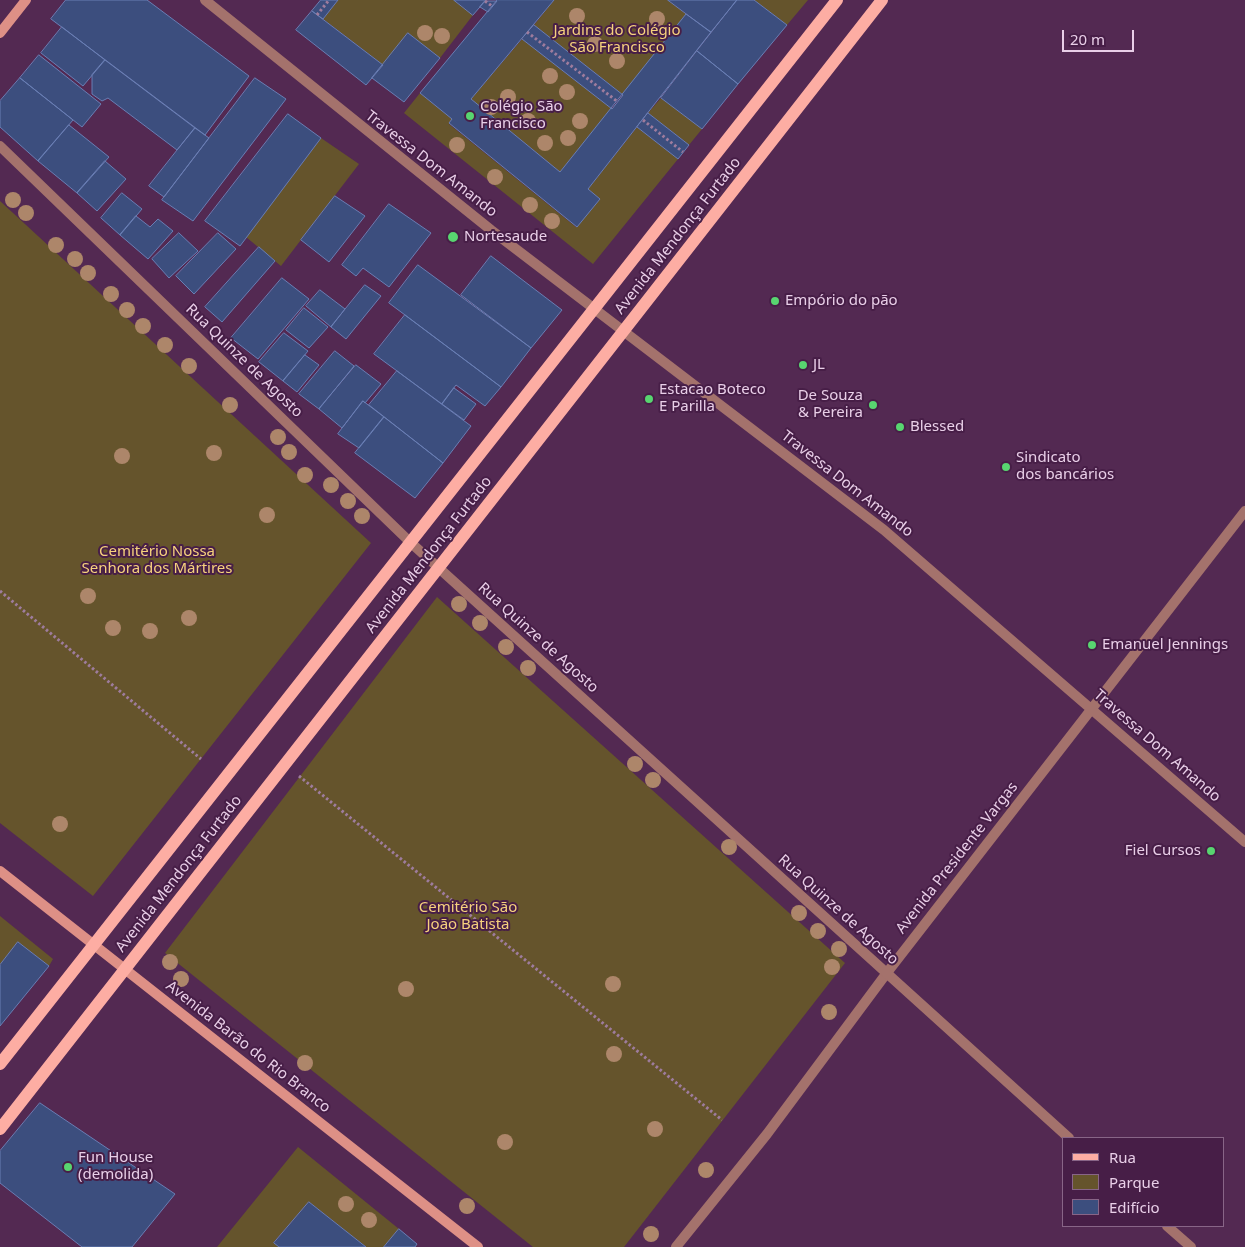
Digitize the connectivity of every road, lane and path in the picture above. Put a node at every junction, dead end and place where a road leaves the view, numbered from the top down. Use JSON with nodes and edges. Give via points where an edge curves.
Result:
{"nodes":[{"id":1,"x":26,"y":0,"type":"edge"},
{"id":2,"x":204,"y":0,"type":"edge"},
{"id":3,"x":330,"y":0,"type":"edge"},
{"id":4,"x":837,"y":0,"type":"edge"},
{"id":5,"x":882,"y":0,"type":"edge"},
{"id":6,"x":486,"y":1,"type":"edge"},
{"id":7,"x":492,"y":6,"type":"dead end"},
{"id":8,"x":317,"y":15,"type":"dead end"},
{"id":9,"x":527,"y":32,"type":"dead end"},
{"id":10,"x":0,"y":33,"type":"edge"},
{"id":11,"x":618,"y":102,"type":"dead end"},
{"id":12,"x":642,"y":120,"type":"dead end"},
{"id":13,"x":0,"y":146,"type":"edge"},
{"id":14,"x":683,"y":152,"type":"dead end"},
{"id":15,"x":594,"y":308,"type":"junction"},
{"id":16,"x":624,"y":332,"type":"junction"},
{"id":17,"x":1245,"y":511,"type":"edge"},
{"id":18,"x":410,"y":542,"type":"junction"},
{"id":19,"x":439,"y":568,"type":"junction"},
{"id":20,"x":0,"y":591,"type":"edge"},
{"id":21,"x":1092,"y":708,"type":"junction"},
{"id":22,"x":201,"y":758,"type":"dead end"},
{"id":23,"x":283,"y":767,"type":"junction"},
{"id":24,"x":1245,"y":842,"type":"edge"},
{"id":25,"x":0,"y":871,"type":"edge"},
{"id":26,"x":95,"y":945,"type":"junction"},
{"id":27,"x":125,"y":970,"type":"junction"},
{"id":28,"x":886,"y":974,"type":"junction"},
{"id":29,"x":0,"y":1064,"type":"edge"},
{"id":30,"x":722,"y":1120,"type":"dead end"},
{"id":31,"x":0,"y":1129,"type":"edge"},
{"id":32,"x":1068,"y":1137,"type":"edge"},
{"id":33,"x":1168,"y":1227,"type":"edge"},
{"id":34,"x":478,"y":1247,"type":"edge"},
{"id":35,"x":676,"y":1247,"type":"edge"},
{"id":36,"x":1191,"y":1247,"type":"edge"}],
"edges":[{"from":1,"to":10,"type":"main road"},
{"from":2,"to":15,"type":"street","name":"Travessa Dom Amando","via":[[491,230]]},
{"from":3,"to":8,"type":"path"},
{"from":4,"to":15,"type":"main road","name":"Avenida Mendonça Furtado"},
{"from":5,"to":16,"type":"main road","name":"Avenida Mendonça Furtado"},
{"from":6,"to":7,"type":"path"},
{"from":9,"to":11,"type":"path"},
{"from":12,"to":14,"type":"path"},
{"from":13,"to":18,"type":"street","name":"Rua Quinze de Agosto"},
{"from":15,"to":16,"type":"street","name":"Travessa Dom Amando"},
{"from":15,"to":18,"type":"main road","name":"Avenida Mendonça Furtado"},
{"from":16,"to":19,"type":"main road","name":"Avenida Mendonça Furtado"},
{"from":16,"to":21,"type":"street","name":"Travessa Dom Amando","via":[[884,530]]},
{"from":17,"to":21,"type":"street","name":"Avenida Presidente Vargas"},
{"from":18,"to":19,"type":"street","name":"Rua Quinze de Agosto"},
{"from":18,"to":26,"type":"main road","name":"Avenida Mendonça Furtado"},
{"from":19,"to":23,"type":"main road","name":"Avenida Mendonça Furtado"},
{"from":19,"to":28,"type":"street","name":"Rua Quinze de Agosto"},
{"from":20,"to":22,"type":"path"},
{"from":21,"to":24,"type":"street","name":"Travessa Dom Amando"},
{"from":21,"to":28,"type":"street","name":"Avenida Presidente Vargas"},
{"from":23,"to":27,"type":"main road","name":"Avenida Mendonça Furtado"},
{"from":23,"to":30,"type":"path","via":[[300,777]]},
{"from":25,"to":26,"type":"main road","name":"Avenida Barão do Rio Branco"},
{"from":26,"to":27,"type":"main road","name":"Avenida Barão do Rio Branco"},
{"from":26,"to":29,"type":"main road","name":"Avenida Mendonça Furtado"},
{"from":27,"to":31,"type":"main road","name":"Avenida Mendonça Furtado"},
{"from":27,"to":34,"type":"main road","name":"Avenida Barão do Rio Branco"},
{"from":28,"to":32,"type":"street","name":"Rua Quinze de Agosto"},
{"from":28,"to":35,"type":"street","name":"Avenida Presidente Vargas","via":[[768,1134]]},
{"from":33,"to":36,"type":"street"}]}
